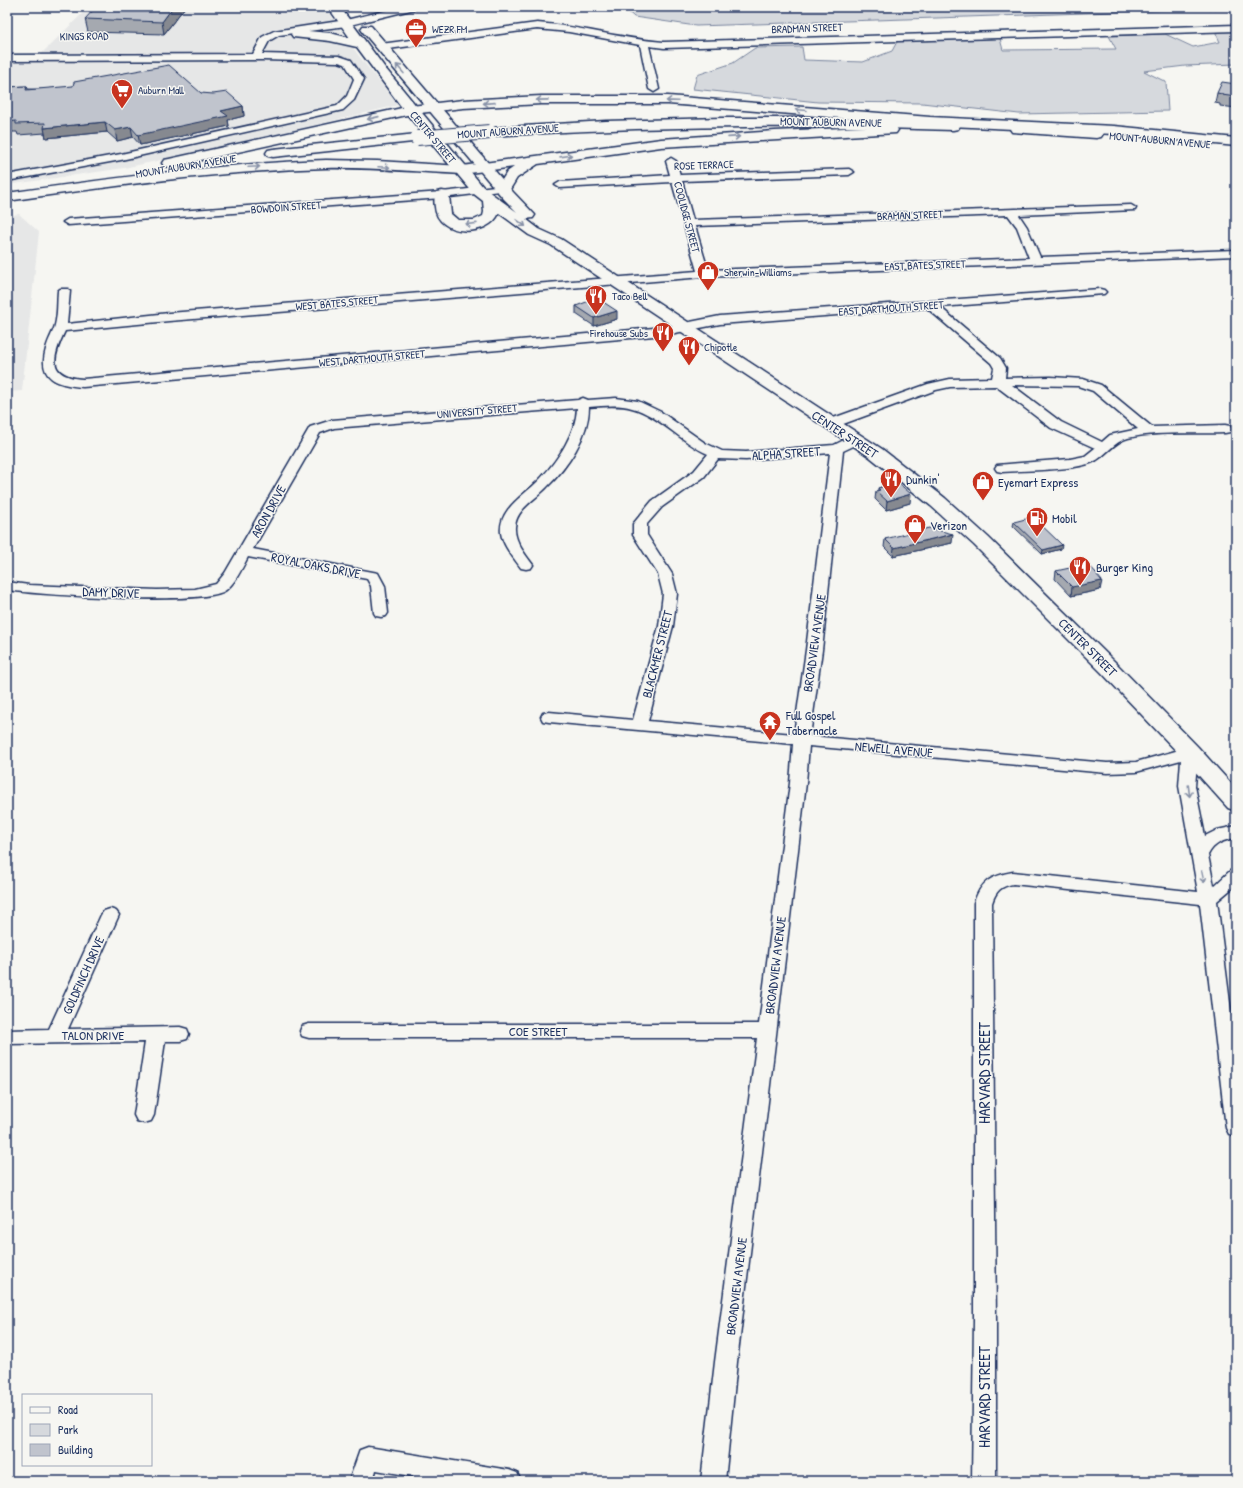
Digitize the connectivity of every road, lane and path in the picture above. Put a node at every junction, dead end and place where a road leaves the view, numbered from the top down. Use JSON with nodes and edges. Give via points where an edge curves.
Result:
{"nodes":[{"id":1,"x":334,"y":7,"type":"edge"},
{"id":2,"x":350,"y":7,"type":"edge"},
{"id":3,"x":412,"y":7,"type":"edge"},
{"id":4,"x":418,"y":7,"type":"edge"},
{"id":5,"x":362,"y":22,"type":"junction"},
{"id":6,"x":348,"y":25,"type":"junction"},
{"id":7,"x":1236,"y":28,"type":"edge"},
{"id":8,"x":297,"y":34,"type":"junction"},
{"id":9,"x":644,"y":44,"type":"junction"},
{"id":10,"x":362,"y":45,"type":"junction"},
{"id":11,"x":381,"y":47,"type":"junction"},
{"id":12,"x":77,"y":48,"type":"dead end"},
{"id":13,"x":7,"y":49,"type":"edge"},
{"id":14,"x":256,"y":57,"type":"junction"},
{"id":15,"x":269,"y":57,"type":"junction"},
{"id":16,"x":7,"y":58,"type":"edge"},
{"id":17,"x":654,"y":89,"type":"dead end"},
{"id":18,"x":430,"y":103,"type":"junction"},
{"id":19,"x":411,"y":110,"type":"junction"},
{"id":20,"x":966,"y":122,"type":"junction"},
{"id":21,"x":893,"y":123,"type":"junction"},
{"id":22,"x":1096,"y":134,"type":"junction"},
{"id":23,"x":1236,"y":142,"type":"edge"},
{"id":24,"x":1236,"y":147,"type":"edge"},
{"id":25,"x":535,"y":160,"type":"junction"},
{"id":26,"x":671,"y":161,"type":"dead end"},
{"id":27,"x":486,"y":167,"type":"junction"},
{"id":28,"x":462,"y":170,"type":"junction"},
{"id":29,"x":848,"y":172,"type":"dead end"},
{"id":30,"x":7,"y":178,"type":"edge"},
{"id":31,"x":676,"y":178,"type":"junction"},
{"id":32,"x":560,"y":185,"type":"dead end"},
{"id":33,"x":504,"y":188,"type":"junction"},
{"id":34,"x":442,"y":195,"type":"junction"},
{"id":35,"x":485,"y":195,"type":"junction"},
{"id":36,"x":7,"y":197,"type":"edge"},
{"id":37,"x":1131,"y":208,"type":"dead end"},
{"id":38,"x":1012,"y":213,"type":"junction"},
{"id":39,"x":68,"y":222,"type":"dead end"},
{"id":40,"x":689,"y":223,"type":"junction"},
{"id":41,"x":556,"y":242,"type":"junction"},
{"id":42,"x":1236,"y":253,"type":"edge"},
{"id":43,"x":1036,"y":261,"type":"junction"},
{"id":44,"x":703,"y":274,"type":"junction"},
{"id":45,"x":614,"y":281,"type":"junction"},
{"id":46,"x":64,"y":291,"type":"dead end"},
{"id":47,"x":1100,"y":292,"type":"dead end"},
{"id":48,"x":930,"y":305,"type":"junction"},
{"id":49,"x":683,"y":327,"type":"junction"},
{"id":50,"x":60,"y":328,"type":"junction"},
{"id":51,"x":998,"y":381,"type":"junction"},
{"id":52,"x":583,"y":402,"type":"junction"},
{"id":53,"x":830,"y":424,"type":"junction"},
{"id":54,"x":318,"y":429,"type":"joint"},
{"id":55,"x":1225,"y":429,"type":"dead end"},
{"id":56,"x":1149,"y":431,"type":"junction"},
{"id":57,"x":855,"y":440,"type":"junction"},
{"id":58,"x":1103,"y":447,"type":"junction"},
{"id":59,"x":837,"y":449,"type":"junction"},
{"id":60,"x":715,"y":454,"type":"junction"},
{"id":61,"x":1002,"y":468,"type":"dead end"},
{"id":62,"x":244,"y":552,"type":"junction"},
{"id":63,"x":526,"y":565,"type":"dead end"},
{"id":64,"x":7,"y":586,"type":"edge"},
{"id":65,"x":214,"y":590,"type":"joint"},
{"id":66,"x":381,"y":613,"type":"dead end"},
{"id":67,"x":549,"y":717,"type":"dead end"},
{"id":68,"x":639,"y":725,"type":"junction"},
{"id":69,"x":802,"y":740,"type":"junction"},
{"id":70,"x":1190,"y":752,"type":"junction"},
{"id":71,"x":1236,"y":803,"type":"edge"},
{"id":72,"x":1236,"y":832,"type":"edge"},
{"id":73,"x":1199,"y":856,"type":"junction"},
{"id":74,"x":1236,"y":875,"type":"edge"},
{"id":75,"x":1208,"y":899,"type":"junction"},
{"id":76,"x":110,"y":915,"type":"dead end"},
{"id":77,"x":309,"y":1031,"type":"dead end"},
{"id":78,"x":767,"y":1031,"type":"junction"},
{"id":79,"x":180,"y":1034,"type":"dead end"},
{"id":80,"x":56,"y":1035,"type":"junction"},
{"id":81,"x":156,"y":1035,"type":"junction"},
{"id":82,"x":7,"y":1037,"type":"edge"},
{"id":83,"x":144,"y":1115,"type":"dead end"},
{"id":84,"x":1236,"y":1128,"type":"edge"},
{"id":85,"x":361,"y":1481,"type":"edge"},
{"id":86,"x":509,"y":1481,"type":"edge"},
{"id":87,"x":713,"y":1481,"type":"edge"},
{"id":88,"x":984,"y":1481,"type":"edge"}],
"edges":[{"from":1,"to":6,"type":"main road","name":"CENTER STREET"},
{"from":2,"to":5,"type":"main road","name":"CENTER STREET"},
{"from":3,"to":5,"type":"street"},
{"from":4,"to":5,"type":"street"},
{"from":5,"to":6,"type":"street"},
{"from":5,"to":11,"type":"main road","name":"CENTER STREET"},
{"from":6,"to":8,"type":"street"},
{"from":6,"to":10,"type":"main road","name":"CENTER STREET"},
{"from":6,"to":14,"type":"street","via":[[285,31],[270,36],[262,43]]},
{"from":7,"to":9,"type":"street","name":"BRADMAN STREET"},
{"from":8,"to":10,"type":"main road","via":[[330,36]]},
{"from":8,"to":15,"type":"street","via":[[276,40]]},
{"from":9,"to":11,"type":"street","name":"BRADMAN STREET","via":[[537,26]]},
{"from":9,"to":17,"type":"street"},
{"from":10,"to":19,"type":"main road","name":"CENTER STREET"},
{"from":18,"to":11,"type":"main road","name":"CENTER STREET","one_way":true},
{"from":12,"to":13,"type":"street","name":"KINGS ROAD"},
{"from":14,"to":15,"type":"street"},
{"from":14,"to":16,"type":"street"},
{"from":15,"to":30,"type":"street","via":[[345,60],[359,79],[358,84],[345,107],[121,157]]},
{"from":18,"to":19,"type":"main road"},
{"from":20,"to":18,"type":"main road","one_way":true,"via":[[668,100]]},
{"from":18,"to":27,"type":"main road","name":"CENTER STREET"},
{"from":19,"to":28,"type":"main road","name":"CENTER STREET"},
{"from":19,"to":36,"type":"main road","one_way":true},
{"from":20,"to":21,"type":"main road","name":"MOUNT AUBURN AVENUE"},
{"from":20,"to":23,"type":"main road","name":"MOUNT AUBURN AVENUE","via":[[1114,130]]},
{"from":21,"to":22,"type":"main road","name":"MOUNT AUBURN AVENUE"},
{"from":21,"to":36,"type":"main road","name":"MOUNT AUBURN AVENUE","bridge":true,"via":[[726,122],[607,125],[417,138],[251,156],[118,176]]},
{"from":22,"to":24,"type":"main road","name":"MOUNT AUBURN AVENUE"},
{"from":25,"to":22,"type":"main road","one_way":true,"via":[[661,143],[799,133],[945,130]]},
{"from":25,"to":27,"type":"main road"},
{"from":25,"to":33,"type":"main road","via":[[517,171]]},
{"from":26,"to":31,"type":"street","name":"COOLIDGE STREET"},
{"from":27,"to":28,"type":"main road"},
{"from":27,"to":33,"type":"main road","name":"CENTER STREET"},
{"from":28,"to":35,"type":"main road","name":"CENTER STREET"},
{"from":36,"to":28,"type":"main road","one_way":true,"via":[[154,176],[251,167],[328,164]]},
{"from":29,"to":31,"type":"street","name":"ROSE TERRACE"},
{"from":31,"to":32,"type":"street","name":"ROSE TERRACE"},
{"from":31,"to":40,"type":"street","name":"COOLIDGE STREET"},
{"from":33,"to":35,"type":"street","name":"BOWDOIN STREET"},
{"from":33,"to":41,"type":"main road","name":"CENTER STREET","via":[[518,206],[547,229]]},
{"from":34,"to":35,"type":"street","name":"BOWDOIN STREET"},
{"from":35,"to":34,"type":"main road","one_way":true,"via":[[491,215],[488,220],[474,225],[455,224],[446,219]]},
{"from":34,"to":39,"type":"street","name":"BOWDOIN STREET"},
{"from":35,"to":41,"type":"main road","name":"CENTER STREET","one_way":true,"via":[[534,232]]},
{"from":37,"to":38,"type":"street","name":"BRAMAN STREET"},
{"from":38,"to":40,"type":"street","name":"BRAMAN STREET"},
{"from":38,"to":43,"type":"street","via":[[1022,228]]},
{"from":40,"to":44,"type":"street","name":"COOLIDGE STREET"},
{"from":41,"to":45,"type":"main road","name":"CENTER STREET"},
{"from":42,"to":43,"type":"street","name":"EAST BATES STREET"},
{"from":43,"to":44,"type":"street","name":"EAST BATES STREET"},
{"from":44,"to":45,"type":"street","name":"EAST BATES STREET"},
{"from":45,"to":49,"type":"main road","name":"CENTER STREET"},
{"from":45,"to":50,"type":"street","name":"WEST BATES STREET"},
{"from":46,"to":50,"type":"street"},
{"from":47,"to":48,"type":"street","name":"EAST DARTMOUTH STREET"},
{"from":48,"to":49,"type":"street","name":"EAST DARTMOUTH STREET","via":[[720,320]]},
{"from":48,"to":51,"type":"street","via":[[996,361],[1000,368]]},
{"from":49,"to":50,"type":"street","name":"WEST DARTMOUTH STREET","via":[[665,331],[97,382],[61,380],[51,372],[50,359]]},
{"from":49,"to":53,"type":"main road","name":"CENTER STREET"},
{"from":51,"to":53,"type":"street","via":[[950,383],[932,387]]},
{"from":51,"to":56,"type":"street","via":[[1079,382],[1097,388]]},
{"from":51,"to":58,"type":"street","via":[[1056,425]]},
{"from":52,"to":54,"type":"street","name":"UNIVERSITY STREET","via":[[340,423]]},
{"from":52,"to":60,"type":"street","name":"UNIVERSITY STREET","via":[[636,404]]},
{"from":52,"to":63,"type":"street","via":[[584,410],[580,422],[558,468],[511,516],[508,536]]},
{"from":53,"to":57,"type":"main road","name":"CENTER STREET"},
{"from":54,"to":62,"type":"street","name":"ARON DRIVE","via":[[309,439]]},
{"from":55,"to":56,"type":"street"},
{"from":56,"to":58,"type":"street","via":[[1115,438]]},
{"from":57,"to":59,"type":"street","name":"ALPHA STREET"},
{"from":57,"to":70,"type":"main road","name":"CENTER STREET","via":[[876,453],[938,502],[981,541]]},
{"from":58,"to":61,"type":"street","via":[[1089,458],[1070,463]]},
{"from":59,"to":60,"type":"street","name":"ALPHA STREET","via":[[739,456]]},
{"from":59,"to":69,"type":"street","name":"BROADVIEW AVENUE"},
{"from":60,"to":68,"type":"street","name":"BLACKMER STREET","via":[[699,474],[657,504],[640,524],[640,536],[665,574],[670,594],[666,626]]},
{"from":62,"to":65,"type":"street","name":"ARON DRIVE","via":[[231,575],[221,587]]},
{"from":62,"to":66,"type":"street","name":"ROYAL OAKS DRIVE","via":[[373,576],[378,586]]},
{"from":64,"to":65,"type":"street","name":"DAMY DRIVE","via":[[157,594]]},
{"from":67,"to":68,"type":"street","name":"NEWELL AVENUE"},
{"from":68,"to":69,"type":"street","name":"NEWELL AVENUE"},
{"from":69,"to":70,"type":"street","name":"NEWELL AVENUE","via":[[1107,768],[1136,767]]},
{"from":69,"to":78,"type":"street","name":"BROADVIEW AVENUE"},
{"from":70,"to":71,"type":"main road","name":"CENTER STREET"},
{"from":70,"to":73,"type":"street","one_way":true,"via":[[1188,786]]},
{"from":72,"to":73,"type":"street","via":[[1211,839],[1204,845]]},
{"from":73,"to":75,"type":"street","one_way":true},
{"from":74,"to":75,"type":"street"},
{"from":75,"to":84,"type":"street"},
{"from":75,"to":88,"type":"street","name":"HARVARD STREET","via":[[1013,878],[992,884],[986,892],[983,903]]},
{"from":76,"to":80,"type":"street","name":"GOLDFINCH DRIVE"},
{"from":77,"to":78,"type":"street","name":"COE STREET"},
{"from":78,"to":87,"type":"street","name":"BROADVIEW AVENUE"},
{"from":79,"to":81,"type":"street","name":"TALON DRIVE"},
{"from":80,"to":81,"type":"street","name":"TALON DRIVE"},
{"from":80,"to":82,"type":"street","name":"TALON DRIVE"},
{"from":81,"to":83,"type":"street"},
{"from":85,"to":86,"type":"street","via":[[368,1458]]}]}
